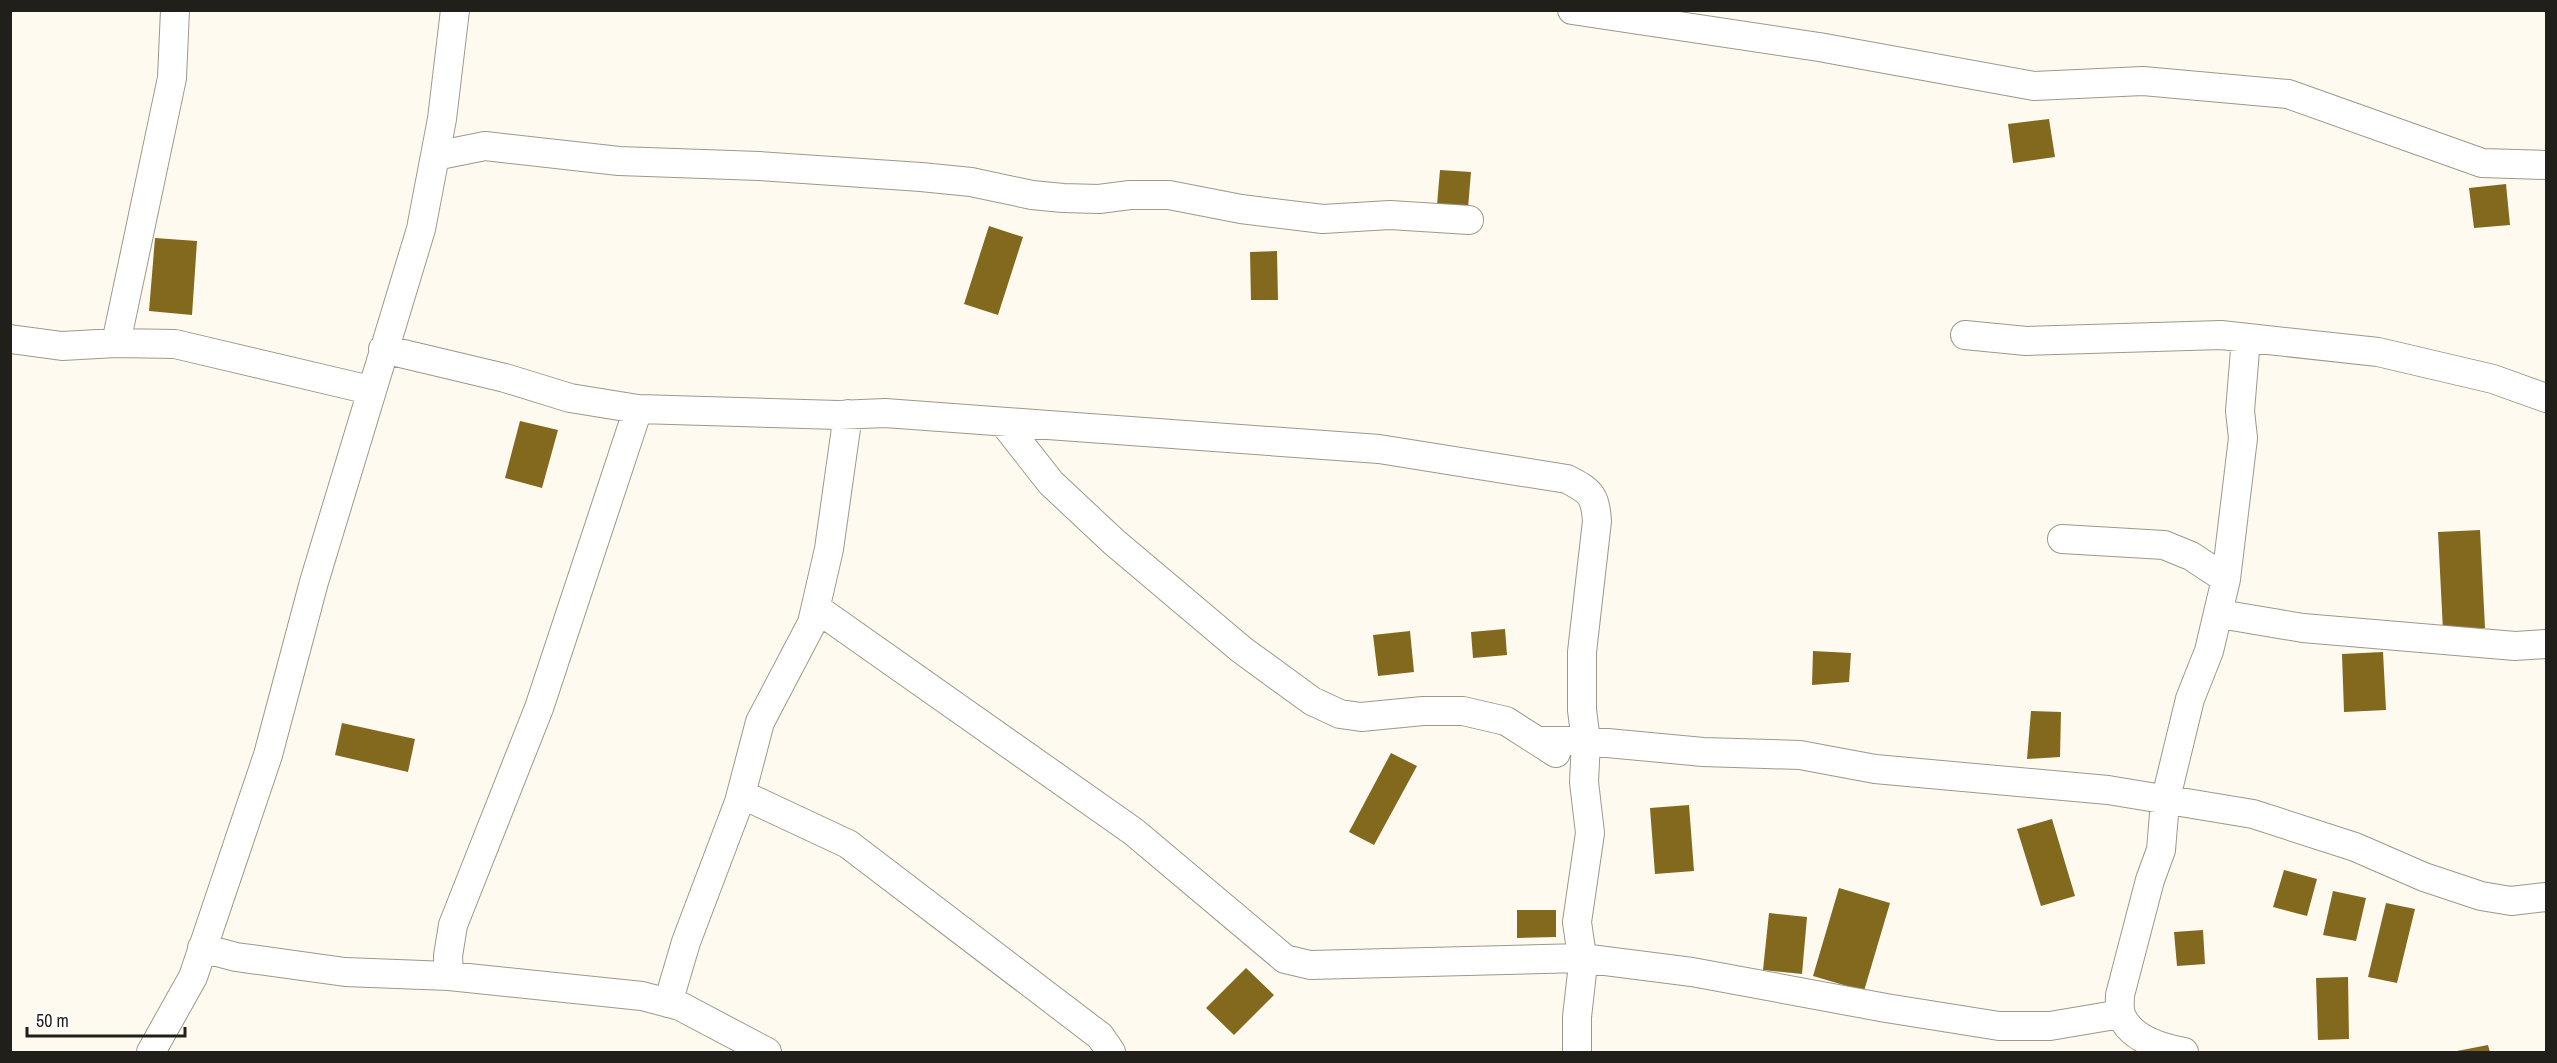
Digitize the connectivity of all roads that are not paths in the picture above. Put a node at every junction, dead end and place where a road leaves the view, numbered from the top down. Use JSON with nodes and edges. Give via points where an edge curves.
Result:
{"nodes":[{"id":1,"x":175,"y":10,"type":"edge"},
{"id":2,"x":455,"y":10,"type":"edge"},
{"id":3,"x":1572,"y":10,"type":"edge"},
{"id":4,"x":1701,"y":20,"type":"edge"},
{"id":5,"x":435,"y":156,"type":"junction"},
{"id":6,"x":2547,"y":165,"type":"edge"},
{"id":7,"x":1469,"y":220,"type":"dead end"},
{"id":8,"x":1965,"y":335,"type":"dead end"},
{"id":9,"x":2246,"y":338,"type":"junction"},
{"id":10,"x":10,"y":339,"type":"edge"},
{"id":11,"x":116,"y":343,"type":"junction"},
{"id":12,"x":383,"y":349,"type":"junction"},
{"id":13,"x":370,"y":390,"type":"junction"},
{"id":14,"x":2547,"y":398,"type":"edge"},
{"id":15,"x":638,"y":409,"type":"junction"},
{"id":16,"x":848,"y":414,"type":"junction"},
{"id":17,"x":1003,"y":422,"type":"junction"},
{"id":18,"x":2062,"y":539,"type":"dead end"},
{"id":19,"x":2226,"y":579,"type":"junction"},
{"id":20,"x":816,"y":608,"type":"junction"},
{"id":21,"x":2220,"y":614,"type":"junction"},
{"id":22,"x":2547,"y":644,"type":"edge"},
{"id":23,"x":1541,"y":741,"type":"junction"},
{"id":24,"x":1586,"y":741,"type":"junction"},
{"id":25,"x":1584,"y":782,"type":"junction"},
{"id":26,"x":741,"y":794,"type":"junction"},
{"id":27,"x":2165,"y":802,"type":"junction"},
{"id":28,"x":2547,"y":897,"type":"edge"},
{"id":29,"x":202,"y":948,"type":"junction"},
{"id":30,"x":1582,"y":958,"type":"junction"},
{"id":31,"x":449,"y":976,"type":"junction"},
{"id":32,"x":668,"y":1003,"type":"junction"},
{"id":33,"x":2121,"y":1014,"type":"junction"},
{"id":34,"x":151,"y":1053,"type":"edge"},
{"id":35,"x":767,"y":1053,"type":"edge"},
{"id":36,"x":1111,"y":1053,"type":"edge"},
{"id":37,"x":1577,"y":1053,"type":"edge"},
{"id":38,"x":2184,"y":1053,"type":"edge"}],
"edges":[{"from":1,"to":11,"type":"street","via":[[172,78]]},
{"from":2,"to":5,"type":"street"},
{"from":3,"to":4,"type":"street"},
{"from":4,"to":6,"type":"street","via":[[1819,47],[2034,86],[2143,81],[2288,94],[2482,163]]},
{"from":5,"to":7,"type":"street","via":[[485,146],[619,161],[921,177],[1063,198],[1099,200],[1169,195],[1323,219],[1390,215]]},
{"from":5,"to":12,"type":"street","via":[[421,229]]},
{"from":8,"to":9,"type":"street","via":[[2026,341]]},
{"from":9,"to":14,"type":"street","via":[[2378,352],[2493,379]]},
{"from":9,"to":19,"type":"street","via":[[2240,411],[2243,438]]},
{"from":10,"to":11,"type":"street","via":[[62,346]]},
{"from":11,"to":13,"type":"street","via":[[175,344]]},
{"from":12,"to":13,"type":"street"},
{"from":12,"to":15,"type":"street","via":[[570,398]]},
{"from":13,"to":29,"type":"street","via":[[268,755]]},
{"from":15,"to":16,"type":"street"},
{"from":15,"to":31,"type":"street","via":[[539,708],[453,925]]},
{"from":16,"to":17,"type":"street"},
{"from":16,"to":20,"type":"street","via":[[829,549]]},
{"from":17,"to":23,"type":"street","via":[[1051,483],[1114,542],[1242,650],[1312,701],[1340,714],[1361,717],[1463,711],[1506,721]]},
{"from":17,"to":24,"type":"street","via":[[1379,450],[1567,479],[1588,490],[1595,502],[1597,521],[1582,652]]},
{"from":18,"to":19,"type":"street","via":[[2164,544]]},
{"from":19,"to":21,"type":"street"},
{"from":20,"to":26,"type":"street","via":[[812,623],[760,722]]},
{"from":20,"to":30,"type":"street","via":[[1134,832],[1285,959],[1310,965]]},
{"from":21,"to":22,"type":"street","via":[[2303,628],[2515,646]]},
{"from":21,"to":27,"type":"street","via":[[2190,699]]},
{"from":23,"to":24,"type":"street"},
{"from":23,"to":25,"type":"street"},
{"from":24,"to":25,"type":"street"},
{"from":24,"to":27,"type":"street","via":[[1703,752],[1800,754],[1875,769],[2108,790]]},
{"from":25,"to":30,"type":"street","via":[[1590,833],[1577,922]]},
{"from":26,"to":32,"type":"street","via":[[686,942]]},
{"from":26,"to":36,"type":"street","via":[[848,844],[1100,1036]]},
{"from":27,"to":28,"type":"street","via":[[2253,814],[2355,847],[2481,896],[2511,901]]},
{"from":27,"to":33,"type":"street","via":[[2160,850],[2124,976]]},
{"from":29,"to":31,"type":"street","via":[[236,957],[345,972]]},
{"from":29,"to":34,"type":"street","via":[[193,977]]},
{"from":30,"to":33,"type":"street","via":[[1692,972],[1999,1026],[2050,1026]]},
{"from":30,"to":37,"type":"street"},
{"from":31,"to":32,"type":"street","via":[[582,988]]},
{"from":32,"to":35,"type":"street"},
{"from":33,"to":38,"type":"street","via":[[2132,1029],[2159,1048]]}]}
